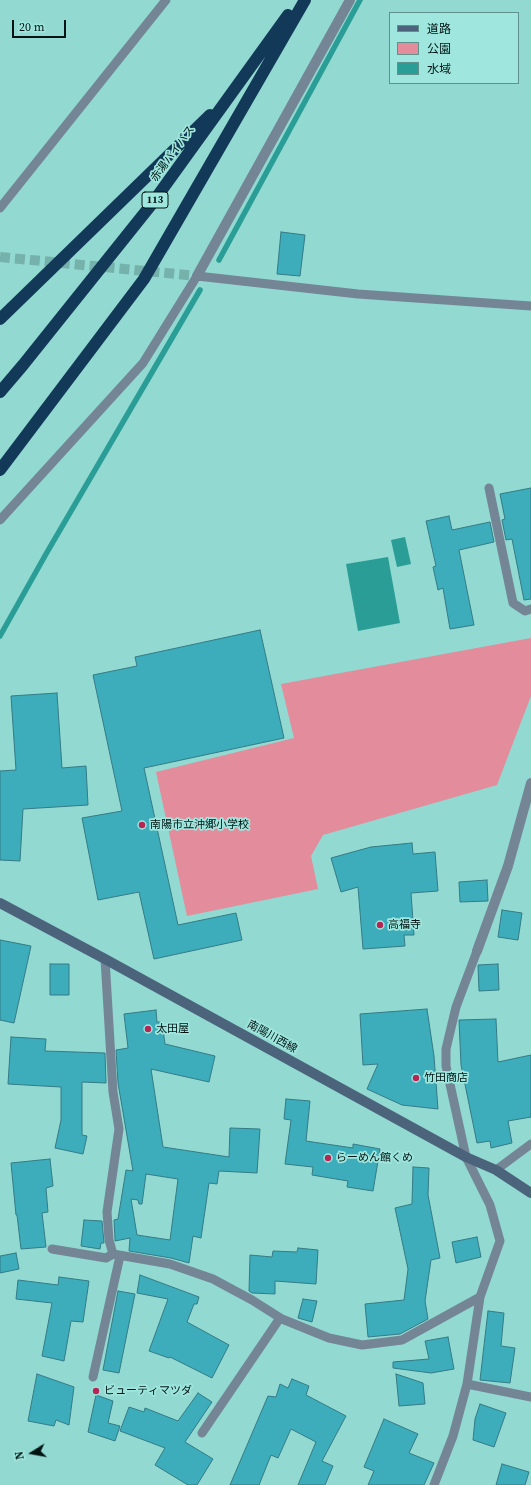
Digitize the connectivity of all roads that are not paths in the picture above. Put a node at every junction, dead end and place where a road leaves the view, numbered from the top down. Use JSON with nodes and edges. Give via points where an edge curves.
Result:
{"nodes":[{"id":1,"x":166,"y":0,"type":"edge"},
{"id":2,"x":299,"y":0,"type":"edge"},
{"id":3,"x":305,"y":0,"type":"edge"},
{"id":4,"x":350,"y":0,"type":"edge"},
{"id":5,"x":234,"y":91,"type":"junction"},
{"id":6,"x":0,"y":208,"type":"edge"},
{"id":7,"x":197,"y":276,"type":"junction"},
{"id":8,"x":531,"y":306,"type":"edge"},
{"id":9,"x":0,"y":319,"type":"edge"},
{"id":10,"x":0,"y":392,"type":"edge"},
{"id":11,"x":0,"y":470,"type":"edge"},
{"id":12,"x":489,"y":488,"type":"dead end"},
{"id":13,"x":0,"y":520,"type":"edge"},
{"id":14,"x":531,"y":609,"type":"edge"},
{"id":15,"x":531,"y":783,"type":"edge"},
{"id":16,"x":0,"y":903,"type":"edge"},
{"id":17,"x":477,"y":951,"type":"joint"},
{"id":18,"x":105,"y":959,"type":"junction"},
{"id":19,"x":531,"y":1144,"type":"edge"},
{"id":20,"x":466,"y":1157,"type":"junction"},
{"id":21,"x":496,"y":1170,"type":"junction"},
{"id":22,"x":531,"y":1193,"type":"edge"},
{"id":23,"x":52,"y":1249,"type":"dead end"},
{"id":24,"x":116,"y":1255,"type":"junction"},
{"id":25,"x":480,"y":1297,"type":"junction"},
{"id":26,"x":280,"y":1318,"type":"junction"},
{"id":27,"x":93,"y":1377,"type":"dead end"},
{"id":28,"x":468,"y":1384,"type":"junction"},
{"id":29,"x":531,"y":1397,"type":"edge"},
{"id":30,"x":202,"y":1433,"type":"dead end"},
{"id":31,"x":434,"y":1485,"type":"edge"}],
"edges":[{"from":1,"to":6,"type":"lane"},
{"from":2,"to":5,"type":"highway","name":"赤湯バイパス","number":"113"},
{"from":3,"to":11,"type":"highway","via":[[144,279]]},
{"from":4,"to":7,"type":"street"},
{"from":5,"to":9,"type":"highway"},
{"from":5,"to":10,"type":"highway","name":"赤湯バイパス","number":"113","via":[[151,205]]},
{"from":7,"to":8,"type":"lane","via":[[358,294]]},
{"from":7,"to":13,"type":"lane","via":[[143,363]]},
{"from":12,"to":14,"type":"lane","via":[[513,603],[525,610]]},
{"from":15,"to":17,"type":"street","via":[[508,866]]},
{"from":16,"to":18,"type":"main road","name":"南陽川西線"},
{"from":17,"to":20,"type":"lane","via":[[456,1007],[446,1049],[446,1066]]},
{"from":18,"to":20,"type":"main road","name":"南陽川西線"},
{"from":18,"to":24,"type":"lane","via":[[113,1092],[119,1129],[107,1212],[109,1240]]},
{"from":19,"to":21,"type":"lane"},
{"from":20,"to":21,"type":"main road","name":"南陽川西線"},
{"from":20,"to":25,"type":"lane","via":[[490,1205],[500,1241]]},
{"from":21,"to":22,"type":"main road","name":"南陽川西線"},
{"from":23,"to":24,"type":"lane","via":[[106,1258]]},
{"from":24,"to":26,"type":"lane","via":[[170,1264],[212,1279]]},
{"from":24,"to":27,"type":"lane"},
{"from":25,"to":26,"type":"lane","via":[[402,1340],[362,1345],[329,1338]]},
{"from":25,"to":28,"type":"lane"},
{"from":26,"to":30,"type":"lane"},
{"from":28,"to":29,"type":"lane"},
{"from":28,"to":31,"type":"lane","via":[[453,1436]]}]}
